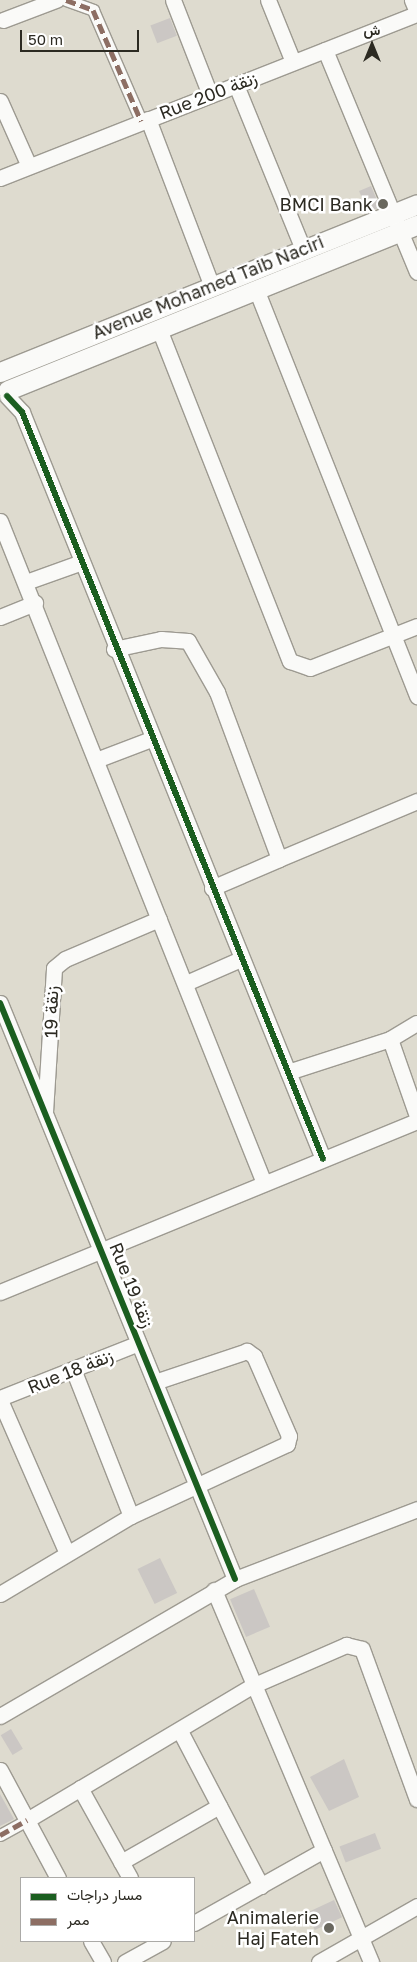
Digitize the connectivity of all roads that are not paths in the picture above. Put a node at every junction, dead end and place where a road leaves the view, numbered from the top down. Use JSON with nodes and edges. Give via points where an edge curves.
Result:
{"nodes":[{"id":1,"x":56,"y":0,"type":"edge"},
{"id":2,"x":66,"y":0,"type":"edge"},
{"id":3,"x":173,"y":0,"type":"edge"},
{"id":4,"x":268,"y":0,"type":"edge"},
{"id":5,"x":412,"y":0,"type":"edge"},
{"id":6,"x":417,"y":13,"type":"edge"},
{"id":7,"x":3,"y":20,"type":"dead end"},
{"id":8,"x":325,"y":50,"type":"junction"},
{"id":9,"x":294,"y":62,"type":"junction"},
{"id":10,"x":236,"y":85,"type":"junction"},
{"id":11,"x":210,"y":95,"type":"junction"},
{"id":12,"x":0,"y":101,"type":"edge"},
{"id":13,"x":144,"y":120,"type":"junction"},
{"id":14,"x":29,"y":166,"type":"junction"},
{"id":15,"x":0,"y":178,"type":"edge"},
{"id":16,"x":417,"y":204,"type":"edge"},
{"id":17,"x":394,"y":213,"type":"junction"},
{"id":18,"x":409,"y":228,"type":"edge"},
{"id":19,"x":303,"y":248,"type":"junction"},
{"id":20,"x":417,"y":272,"type":"edge"},
{"id":21,"x":211,"y":284,"type":"junction"},
{"id":22,"x":256,"y":289,"type":"junction"},
{"id":23,"x":159,"y":328,"type":"junction"},
{"id":24,"x":3,"y":387,"type":"edge"},
{"id":25,"x":0,"y":521,"type":"edge"},
{"id":26,"x":79,"y":563,"type":"junction"},
{"id":27,"x":26,"y":582,"type":"junction"},
{"id":28,"x":35,"y":603,"type":"junction"},
{"id":29,"x":0,"y":617,"type":"edge"},
{"id":30,"x":417,"y":626,"type":"edge"},
{"id":31,"x":392,"y":636,"type":"junction"},
{"id":32,"x":114,"y":649,"type":"junction"},
{"id":33,"x":417,"y":696,"type":"edge"},
{"id":34,"x":151,"y":739,"type":"junction"},
{"id":35,"x":96,"y":760,"type":"junction"},
{"id":36,"x":417,"y":801,"type":"edge"},
{"id":37,"x":279,"y":859,"type":"junction"},
{"id":38,"x":212,"y":888,"type":"junction"},
{"id":39,"x":159,"y":919,"type":"junction"},
{"id":40,"x":241,"y":959,"type":"junction"},
{"id":41,"x":186,"y":982,"type":"junction"},
{"id":42,"x":0,"y":1003,"type":"edge"},
{"id":43,"x":417,"y":1023,"type":"edge"},
{"id":44,"x":390,"y":1039,"type":"junction"},
{"id":45,"x":288,"y":1072,"type":"junction"},
{"id":46,"x":45,"y":1112,"type":"junction"},
{"id":47,"x":417,"y":1116,"type":"edge"},
{"id":48,"x":417,"y":1121,"type":"edge"},
{"id":49,"x":324,"y":1159,"type":"junction"},
{"id":50,"x":264,"y":1183,"type":"junction"},
{"id":51,"x":101,"y":1250,"type":"junction"},
{"id":52,"x":0,"y":1292,"type":"edge"},
{"id":53,"x":139,"y":1343,"type":"junction"},
{"id":54,"x":73,"y":1369,"type":"junction"},
{"id":55,"x":155,"y":1382,"type":"junction"},
{"id":56,"x":0,"y":1399,"type":"edge"},
{"id":57,"x":196,"y":1488,"type":"junction"},
{"id":58,"x":417,"y":1509,"type":"edge"},
{"id":59,"x":131,"y":1516,"type":"junction"},
{"id":60,"x":66,"y":1551,"type":"junction"},
{"id":61,"x":235,"y":1579,"type":"junction"},
{"id":62,"x":214,"y":1590,"type":"junction"},
{"id":63,"x":0,"y":1594,"type":"edge"},
{"id":64,"x":252,"y":1686,"type":"junction"},
{"id":65,"x":0,"y":1716,"type":"edge"},
{"id":66,"x":180,"y":1731,"type":"junction"},
{"id":67,"x":0,"y":1770,"type":"edge"},
{"id":68,"x":80,"y":1788,"type":"junction"},
{"id":69,"x":417,"y":1799,"type":"edge"},
{"id":70,"x":219,"y":1806,"type":"junction"},
{"id":71,"x":27,"y":1820,"type":"junction"},
{"id":72,"x":0,"y":1835,"type":"edge"},
{"id":73,"x":324,"y":1850,"type":"junction"},
{"id":74,"x":121,"y":1862,"type":"junction"},
{"id":75,"x":57,"y":1877,"type":"edge"},
{"id":76,"x":129,"y":1877,"type":"edge"},
{"id":77,"x":261,"y":1886,"type":"junction"},
{"id":78,"x":417,"y":1906,"type":"edge"},
{"id":79,"x":195,"y":1923,"type":"edge"},
{"id":80,"x":361,"y":1939,"type":"junction"},
{"id":81,"x":93,"y":1942,"type":"edge"},
{"id":82,"x":161,"y":1942,"type":"edge"},
{"id":83,"x":103,"y":1962,"type":"edge"},
{"id":84,"x":124,"y":1962,"type":"edge"},
{"id":85,"x":319,"y":1962,"type":"edge"},
{"id":86,"x":371,"y":1962,"type":"edge"}],
"edges":[{"from":1,"to":7,"type":"street"},
{"from":2,"to":13,"type":"street","via":[[93,10]]},
{"from":3,"to":11,"type":"street"},
{"from":4,"to":9,"type":"street"},
{"from":5,"to":6,"type":"street"},
{"from":6,"to":8,"type":"street","name":"Rue 200 زنقة"},
{"from":8,"to":9,"type":"street","name":"Rue 200 زنقة"},
{"from":8,"to":17,"type":"street"},
{"from":9,"to":10,"type":"street","name":"Rue 200 زنقة"},
{"from":10,"to":11,"type":"street","name":"Rue 200 زنقة"},
{"from":10,"to":19,"type":"street"},
{"from":11,"to":13,"type":"street","name":"Rue 200 زنقة"},
{"from":12,"to":14,"type":"street"},
{"from":13,"to":14,"type":"street","name":"Rue 200 زنقة"},
{"from":13,"to":21,"type":"street"},
{"from":14,"to":15,"type":"street","name":"Rue 200 زنقة"},
{"from":16,"to":17,"type":"street","name":"Avenue Mohamed Taib Naciri"},
{"from":17,"to":18,"type":"street"},
{"from":17,"to":19,"type":"street","name":"Avenue Mohamed Taib Naciri"},
{"from":18,"to":20,"type":"street"},
{"from":18,"to":22,"type":"street","name":"Avenue Mohamed Taib Naciri"},
{"from":19,"to":21,"type":"street","name":"Avenue Mohamed Taib Naciri"},
{"from":21,"to":24,"type":"street","name":"Avenue Mohamed Taib Naciri"},
{"from":22,"to":23,"type":"street","name":"Avenue Mohamed Taib Naciri"},
{"from":22,"to":31,"type":"street"},
{"from":23,"to":24,"type":"street","name":"Avenue Mohamed Taib Naciri"},
{"from":23,"to":31,"type":"street","via":[[290,661],[310,668]]},
{"from":24,"to":26,"type":"street","via":[[22,412]]},
{"from":25,"to":27,"type":"street"},
{"from":26,"to":27,"type":"street"},
{"from":26,"to":32,"type":"street"},
{"from":27,"to":28,"type":"street"},
{"from":28,"to":29,"type":"street"},
{"from":28,"to":35,"type":"street"},
{"from":30,"to":31,"type":"street"},
{"from":31,"to":33,"type":"street"},
{"from":32,"to":34,"type":"street"},
{"from":32,"to":37,"type":"street","via":[[161,640],[188,640],[218,692]]},
{"from":34,"to":35,"type":"street"},
{"from":34,"to":38,"type":"street"},
{"from":35,"to":39,"type":"street"},
{"from":36,"to":37,"type":"street"},
{"from":37,"to":38,"type":"street"},
{"from":38,"to":40,"type":"street"},
{"from":39,"to":41,"type":"street"},
{"from":39,"to":46,"type":"street","name":"19 زنقة","via":[[65,959],[54,968]]},
{"from":40,"to":41,"type":"street"},
{"from":40,"to":45,"type":"street"},
{"from":41,"to":50,"type":"street"},
{"from":42,"to":46,"type":"street","name":"Rue 19 زنقة"},
{"from":43,"to":44,"type":"street"},
{"from":44,"to":45,"type":"street"},
{"from":44,"to":47,"type":"street"},
{"from":45,"to":49,"type":"street"},
{"from":46,"to":51,"type":"street","name":"Rue 19 زنقة"},
{"from":48,"to":49,"type":"street"},
{"from":49,"to":50,"type":"street"},
{"from":50,"to":51,"type":"street"},
{"from":51,"to":52,"type":"street"},
{"from":51,"to":53,"type":"street","name":"Rue 19 زنقة"},
{"from":53,"to":54,"type":"street","name":"Rue 18 زنقة"},
{"from":53,"to":55,"type":"street","name":"Rue 19 زنقة"},
{"from":54,"to":56,"type":"street","name":"Rue 18 زنقة"},
{"from":54,"to":59,"type":"street"},
{"from":55,"to":57,"type":"street","name":"Rue 19 زنقة"},
{"from":55,"to":57,"type":"street","via":[[247,1351],[254,1356],[289,1436],[281,1450]]},
{"from":56,"to":60,"type":"street"},
{"from":57,"to":59,"type":"street"},
{"from":57,"to":61,"type":"street","name":"Rue 19 زنقة"},
{"from":58,"to":61,"type":"street"},
{"from":59,"to":60,"type":"street"},
{"from":60,"to":63,"type":"street"},
{"from":61,"to":62,"type":"street"},
{"from":62,"to":64,"type":"street"},
{"from":62,"to":65,"type":"street"},
{"from":64,"to":66,"type":"street"},
{"from":64,"to":69,"type":"street","via":[[346,1644],[362,1649]]},
{"from":64,"to":73,"type":"street"},
{"from":66,"to":68,"type":"street"},
{"from":66,"to":70,"type":"street"},
{"from":67,"to":71,"type":"street"},
{"from":68,"to":71,"type":"street"},
{"from":68,"to":74,"type":"street"},
{"from":70,"to":74,"type":"street"},
{"from":70,"to":77,"type":"street"},
{"from":71,"to":72,"type":"street"},
{"from":71,"to":75,"type":"street"},
{"from":73,"to":77,"type":"street"},
{"from":73,"to":80,"type":"street"},
{"from":74,"to":76,"type":"street"},
{"from":77,"to":79,"type":"street"},
{"from":78,"to":80,"type":"street"},
{"from":80,"to":85,"type":"street"},
{"from":80,"to":86,"type":"street"},
{"from":81,"to":83,"type":"street"},
{"from":82,"to":84,"type":"street"}]}
